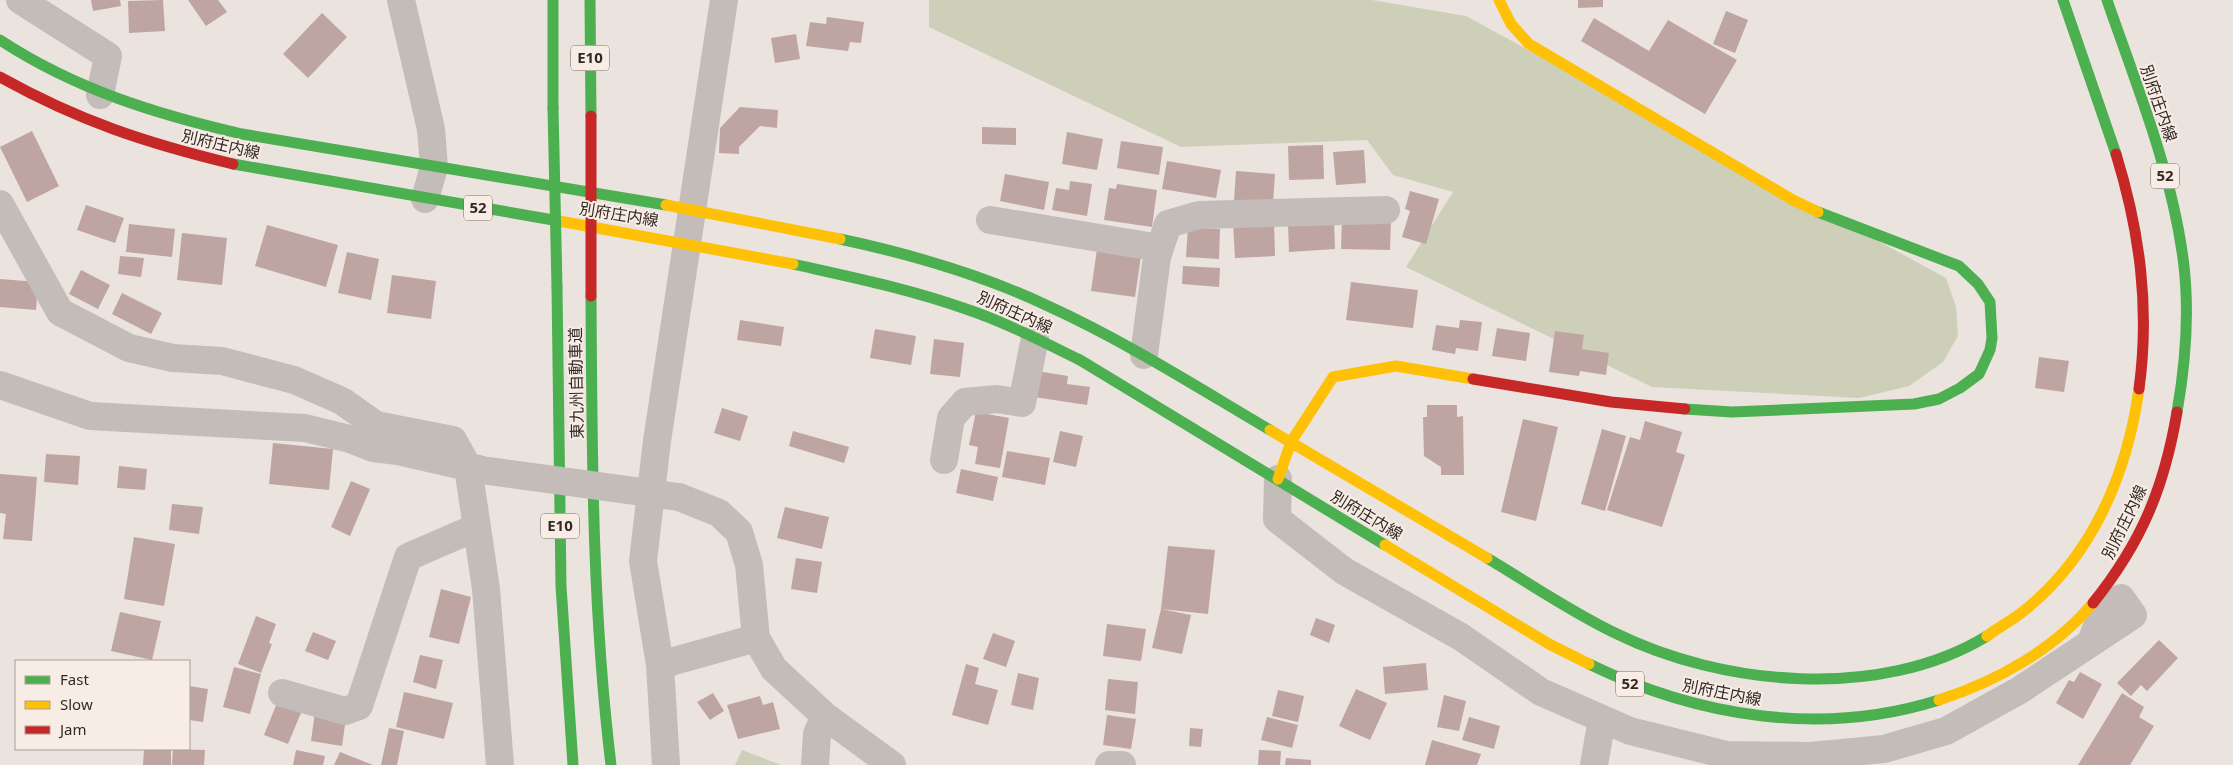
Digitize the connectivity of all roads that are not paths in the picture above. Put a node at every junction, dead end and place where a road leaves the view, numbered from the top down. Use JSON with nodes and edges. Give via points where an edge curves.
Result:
{"nodes":[{"id":1,"x":20,"y":0,"type":"edge"},
{"id":2,"x":401,"y":0,"type":"edge"},
{"id":3,"x":553,"y":0,"type":"edge"},
{"id":4,"x":590,"y":0,"type":"edge"},
{"id":5,"x":724,"y":0,"type":"edge"},
{"id":6,"x":1499,"y":0,"type":"edge"},
{"id":7,"x":2063,"y":0,"type":"edge"},
{"id":8,"x":2107,"y":0,"type":"edge"},
{"id":9,"x":57,"y":9,"type":"edge"},
{"id":10,"x":0,"y":40,"type":"edge"},
{"id":11,"x":0,"y":77,"type":"edge"},
{"id":12,"x":100,"y":95,"type":"junction"},
{"id":13,"x":434,"y":167,"type":"junction"},
{"id":14,"x":426,"y":199,"type":"junction"},
{"id":15,"x":0,"y":204,"type":"edge"},
{"id":16,"x":692,"y":208,"type":"junction"},
{"id":17,"x":1386,"y":210,"type":"dead end"},
{"id":18,"x":990,"y":220,"type":"dead end"},
{"id":19,"x":686,"y":241,"type":"junction"},
{"id":20,"x":1160,"y":248,"type":"junction"},
{"id":21,"x":1035,"y":338,"type":"junction"},
{"id":22,"x":1144,"y":355,"type":"junction"},
{"id":23,"x":0,"y":385,"type":"edge"},
{"id":24,"x":1291,"y":442,"type":"junction"},
{"id":25,"x":944,"y":460,"type":"dead end"},
{"id":26,"x":474,"y":468,"type":"junction"},
{"id":27,"x":1278,"y":479,"type":"junction"},
{"id":28,"x":477,"y":527,"type":"junction"},
{"id":29,"x":756,"y":638,"type":"junction"},
{"id":30,"x":2091,"y":642,"type":"dead end"},
{"id":31,"x":660,"y":666,"type":"junction"},
{"id":32,"x":282,"y":693,"type":"dead end"},
{"id":33,"x":824,"y":716,"type":"junction"},
{"id":34,"x":1602,"y":719,"type":"junction"},
{"id":35,"x":500,"y":765,"type":"edge"},
{"id":36,"x":574,"y":765,"type":"edge"},
{"id":37,"x":611,"y":765,"type":"edge"},
{"id":38,"x":666,"y":765,"type":"edge"},
{"id":39,"x":815,"y":765,"type":"edge"},
{"id":40,"x":892,"y":765,"type":"edge"},
{"id":41,"x":1594,"y":765,"type":"edge"}],
"edges":[{"from":1,"to":9,"type":"street"},
{"from":2,"to":13,"type":"street","via":[[431,129]]},
{"from":3,"to":36,"type":"main road","name":"東九州自動車道","number":"E10","bridge":true,"via":[[560,514],[568,707]]},
{"from":4,"to":37,"type":"main road","name":"東九州自動車道","number":"E10","bridge":true,"via":[[594,526],[602,705]]},
{"from":5,"to":16,"type":"street"},
{"from":6,"to":24,"type":"main road","via":[[1516,32],[1530,44],[1761,182],[1830,217],[1959,266],[1978,284],[1990,302],[1992,338],[1985,363],[1979,374],[1960,388],[1939,399],[1914,404],[1732,412],[1611,402],[1396,366],[1333,377]]},
{"from":7,"to":24,"type":"main road","name":"別府庄内線","number":"52","via":[[2130,203],[2142,269],[2143,357],[2131,430],[2120,471],[2101,516],[2061,576],[2033,604],[2003,627],[1969,646],[1929,661],[1843,679],[1747,675],[1700,665],[1656,652],[1614,633]]},
{"from":8,"to":27,"type":"main road","name":"別府庄内線","number":"52","via":[[2159,152],[2180,234],[2186,296],[2184,360],[2172,440],[2162,482],[2146,522],[2125,562],[2096,601],[2065,633],[2028,661],[1938,702],[1889,713],[1793,719],[1739,714],[1690,704],[1640,688],[1549,644]]},
{"from":9,"to":12,"type":"street","via":[[108,56]]},
{"from":10,"to":12,"type":"main road","name":"別府庄内線","number":"52","via":[[41,67]]},
{"from":11,"to":14,"type":"main road","name":"別府庄内線","number":"52","via":[[54,108],[144,142],[236,165]]},
{"from":12,"to":13,"type":"main road","name":"別府庄内線","number":"52","via":[[242,134]]},
{"from":13,"to":14,"type":"street"},
{"from":13,"to":16,"type":"main road","name":"別府庄内線","number":"52"},
{"from":14,"to":19,"type":"main road","name":"別府庄内線","number":"52"},
{"from":15,"to":26,"type":"street","via":[[60,312],[128,348],[145,353],[222,361],[294,380],[342,401],[376,425],[453,440]]},
{"from":16,"to":19,"type":"street"},
{"from":16,"to":22,"type":"main road","name":"別府庄内線","number":"52","via":[[775,224],[970,275],[1090,325]]},
{"from":17,"to":20,"type":"street","via":[[1200,215],[1168,224]]},
{"from":18,"to":20,"type":"street"},
{"from":19,"to":21,"type":"main road","name":"別府庄内線","number":"52","via":[[793,262],[966,308]]},
{"from":19,"to":31,"type":"street","via":[[643,561]]},
{"from":20,"to":22,"type":"street"},
{"from":21,"to":25,"type":"street","via":[[1022,403],[996,399],[965,402],[951,418]]},
{"from":21,"to":27,"type":"main road","name":"別府庄内線","number":"52","via":[[1080,360]]},
{"from":22,"to":24,"type":"main road","name":"別府庄内線","number":"52"},
{"from":23,"to":26,"type":"street","via":[[90,416],[305,428],[373,448],[398,450]]},
{"from":24,"to":27,"type":"main road"},
{"from":26,"to":28,"type":"street"},
{"from":26,"to":29,"type":"street","bridge":true,"via":[[679,497],[719,513],[739,532],[749,565]]},
{"from":27,"to":34,"type":"street","via":[[1277,519],[1344,571],[1461,637],[1541,692]]},
{"from":28,"to":32,"type":"street","via":[[408,557],[359,706],[345,711]]},
{"from":28,"to":35,"type":"street","via":[[486,589]]},
{"from":29,"to":31,"type":"street"},
{"from":29,"to":33,"type":"street","via":[[774,669]]},
{"from":30,"to":34,"type":"street","via":[[2020,690],[1946,731],[1884,749],[1811,756],[1727,755],[1630,731]]},
{"from":31,"to":38,"type":"street"},
{"from":33,"to":39,"type":"street","via":[[817,734]]},
{"from":33,"to":40,"type":"street"},
{"from":34,"to":41,"type":"street"}]}
